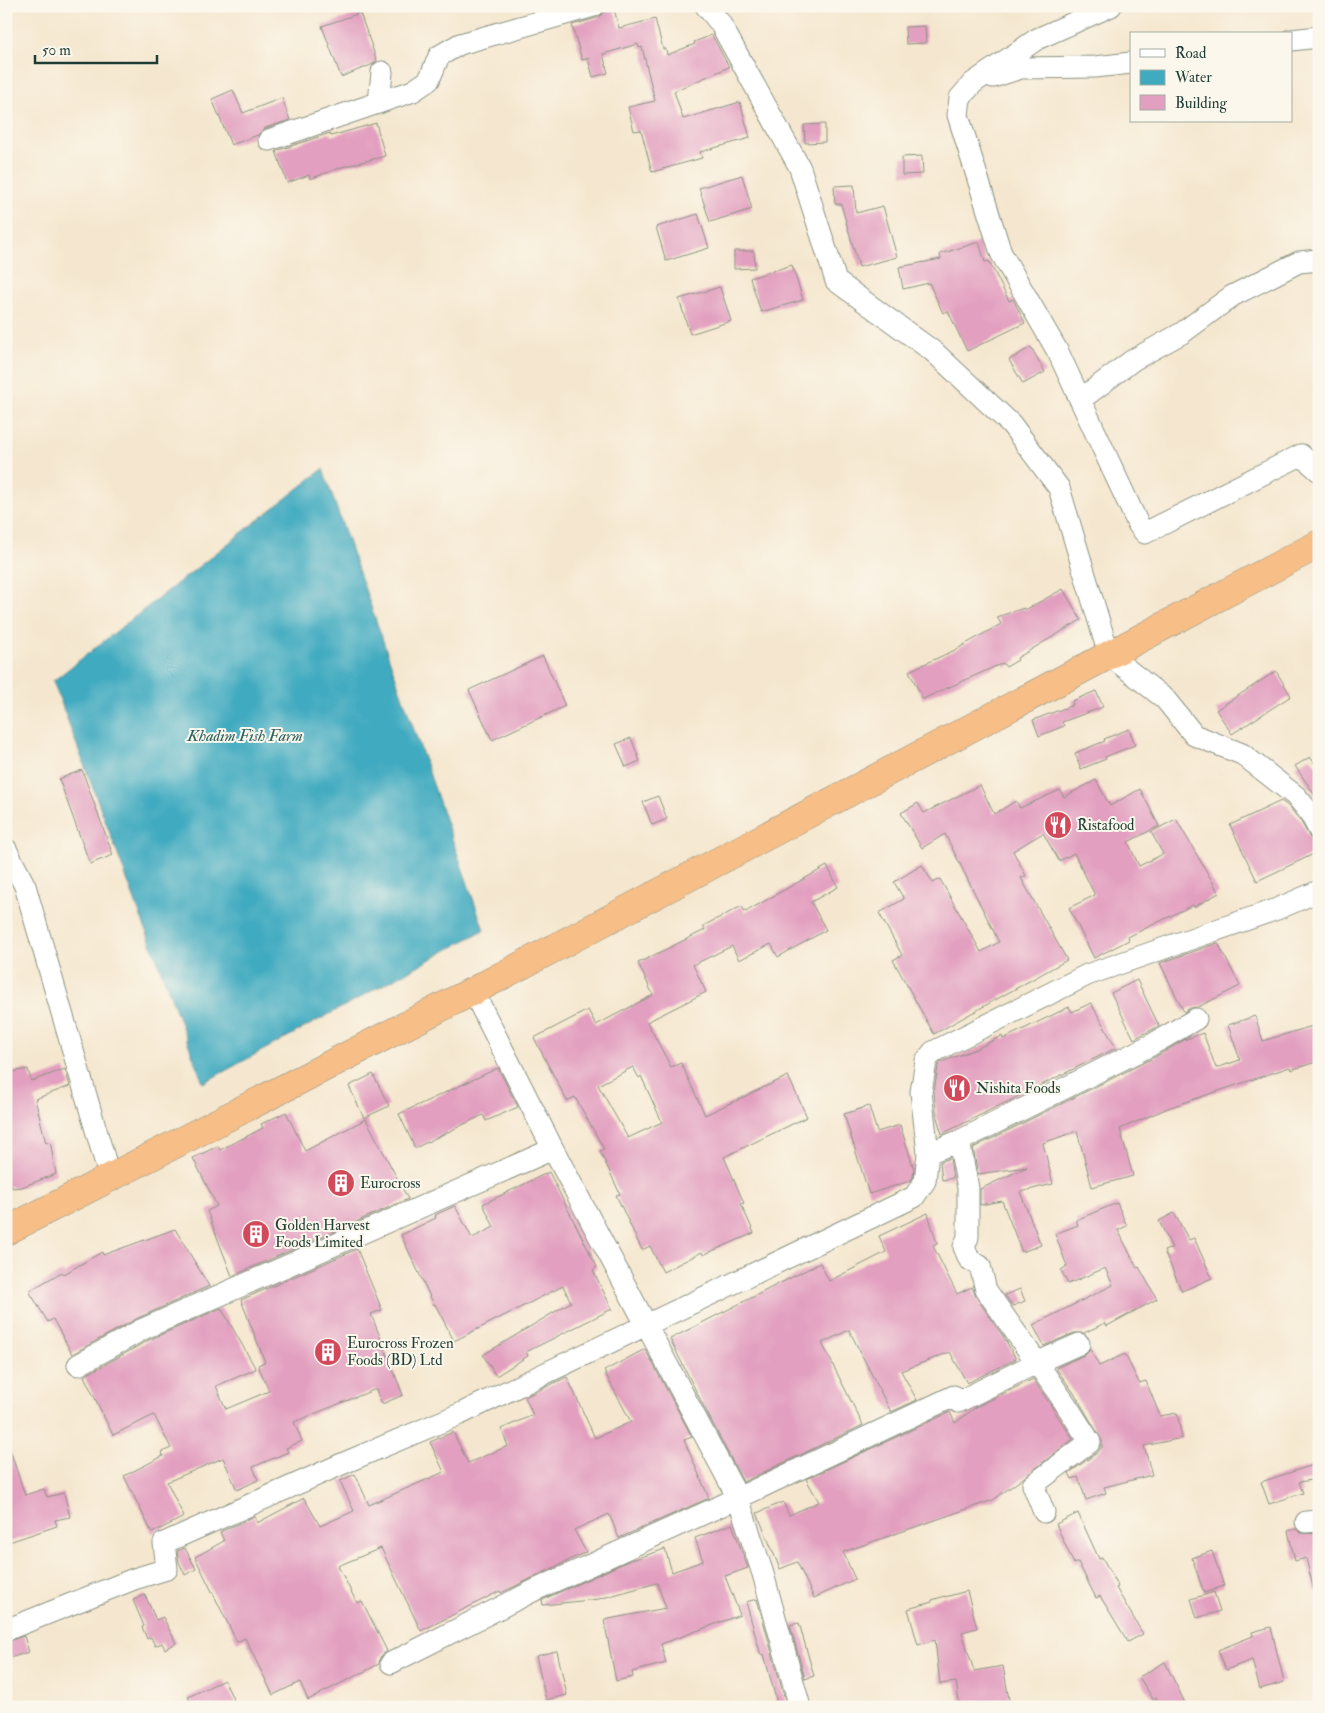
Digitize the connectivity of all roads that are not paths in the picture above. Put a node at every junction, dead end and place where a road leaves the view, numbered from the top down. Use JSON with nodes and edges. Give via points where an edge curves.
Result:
{"nodes":[{"id":1,"x":594,"y":6,"type":"edge"},
{"id":2,"x":706,"y":6,"type":"edge"},
{"id":3,"x":1111,"y":6,"type":"edge"},
{"id":4,"x":1319,"y":37,"type":"edge"},
{"id":5,"x":1292,"y":40,"type":"edge"},
{"id":6,"x":1130,"y":62,"type":"edge"},
{"id":7,"x":382,"y":72,"type":"dead end"},
{"id":8,"x":973,"y":83,"type":"junction"},
{"id":9,"x":379,"y":103,"type":"junction"},
{"id":10,"x":269,"y":140,"type":"dead end"},
{"id":11,"x":1319,"y":260,"type":"edge"},
{"id":12,"x":1080,"y":400,"type":"junction"},
{"id":13,"x":1319,"y":471,"type":"edge"},
{"id":14,"x":1319,"y":544,"type":"edge"},
{"id":15,"x":1109,"y":655,"type":"junction"},
{"id":16,"x":1319,"y":830,"type":"edge"},
{"id":17,"x":6,"y":848,"type":"edge"},
{"id":18,"x":1319,"y":891,"type":"edge"},
{"id":19,"x":473,"y":991,"type":"junction"},
{"id":20,"x":1196,"y":1019,"type":"dead end"},
{"id":21,"x":959,"y":1141,"type":"junction"},
{"id":22,"x":553,"y":1149,"type":"junction"},
{"id":23,"x":928,"y":1153,"type":"junction"},
{"id":24,"x":110,"y":1178,"type":"junction"},
{"id":25,"x":6,"y":1231,"type":"edge"},
{"id":26,"x":647,"y":1325,"type":"junction"},
{"id":27,"x":1079,"y":1344,"type":"dead end"},
{"id":28,"x":1038,"y":1362,"type":"junction"},
{"id":29,"x":78,"y":1366,"type":"dead end"},
{"id":30,"x":738,"y":1498,"type":"junction"},
{"id":31,"x":1044,"y":1512,"type":"dead end"},
{"id":32,"x":6,"y":1630,"type":"edge"},
{"id":33,"x":391,"y":1663,"type":"dead end"},
{"id":34,"x":800,"y":1707,"type":"edge"}],
"edges":[{"from":1,"to":9,"type":"street","via":[[460,44],[439,56],[429,80],[413,92]]},
{"from":2,"to":15,"type":"street","via":[[720,23],[800,168],[836,281],[934,352],[1011,424],[1059,488]]},
{"from":3,"to":8,"type":"street","via":[[1037,39]]},
{"from":4,"to":5,"type":"street"},
{"from":6,"to":8,"type":"street","via":[[1095,67],[1021,68]]},
{"from":7,"to":9,"type":"street"},
{"from":8,"to":12,"type":"street","via":[[960,98],[958,114],[1002,253],[1058,352]]},
{"from":9,"to":10,"type":"street"},
{"from":11,"to":12,"type":"street","via":[[1299,262],[1232,296],[1182,333],[1133,360]]},
{"from":12,"to":13,"type":"street","via":[[1138,524],[1145,532],[1301,455]]},
{"from":14,"to":15,"type":"highway"},
{"from":15,"to":16,"type":"street","via":[[1165,699],[1194,735],[1242,754],[1297,797]]},
{"from":15,"to":19,"type":"highway"},
{"from":17,"to":24,"type":"street","via":[[25,886]]},
{"from":18,"to":23,"type":"street","via":[[1088,976],[933,1052],[926,1061],[921,1092]]},
{"from":19,"to":22,"type":"street"},
{"from":19,"to":24,"type":"highway"},
{"from":20,"to":21,"type":"street","via":[[1151,1045]]},
{"from":21,"to":23,"type":"street"},
{"from":21,"to":28,"type":"street","via":[[968,1188],[968,1237],[964,1247],[969,1259],[980,1266],[986,1290]]},
{"from":22,"to":26,"type":"street"},
{"from":22,"to":29,"type":"street","via":[[143,1329]]},
{"from":23,"to":26,"type":"street","via":[[925,1181],[914,1197]]},
{"from":24,"to":25,"type":"highway"},
{"from":26,"to":30,"type":"street"},
{"from":26,"to":32,"type":"street","via":[[460,1414],[164,1543],[167,1569]]},
{"from":27,"to":28,"type":"street"},
{"from":28,"to":30,"type":"street","via":[[958,1402],[954,1396]]},
{"from":28,"to":31,"type":"street","via":[[1090,1442],[1033,1485]]},
{"from":30,"to":33,"type":"street","via":[[535,1590]]},
{"from":30,"to":34,"type":"street"}]}
